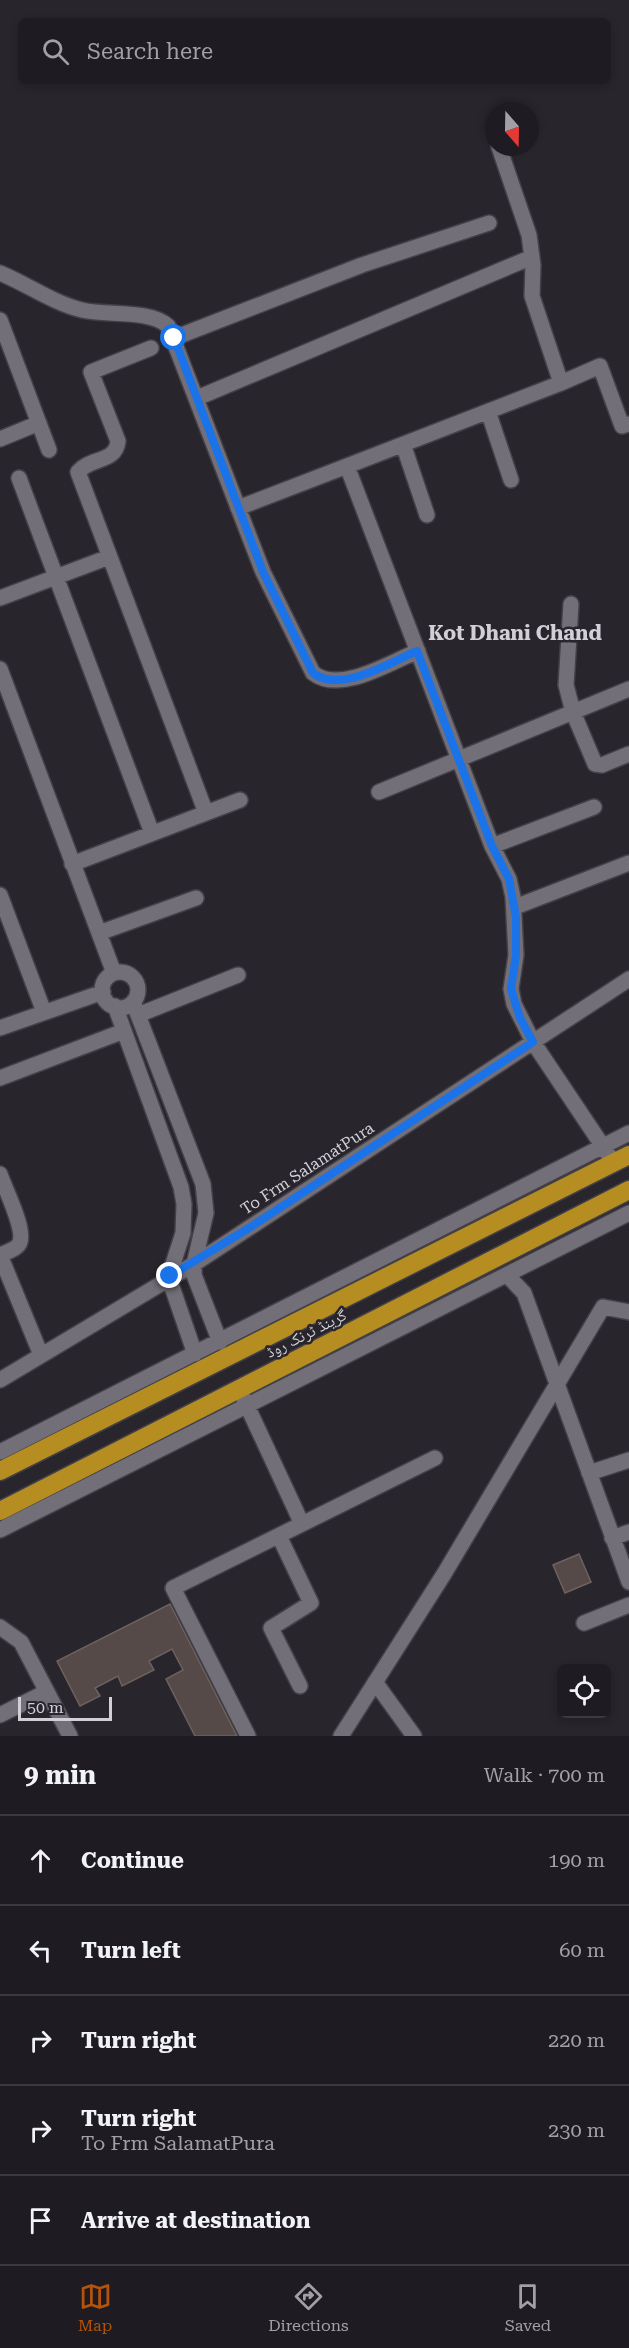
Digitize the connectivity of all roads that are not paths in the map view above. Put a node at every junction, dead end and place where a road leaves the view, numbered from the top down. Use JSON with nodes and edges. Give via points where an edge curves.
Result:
{"nodes":[{"id":1,"x":502,"y":156,"type":"edge"},
{"id":2,"x":489,"y":223,"type":"dead end"},
{"id":3,"x":532,"y":257,"type":"junction"},
{"id":4,"x":0,"y":273,"type":"edge"},
{"id":5,"x":0,"y":320,"type":"edge"},
{"id":6,"x":174,"y":338,"type":"junction"},
{"id":7,"x":151,"y":348,"type":"dead end"},
{"id":8,"x":6,"y":355,"type":"edge"},
{"id":9,"x":561,"y":382,"type":"junction"},
{"id":10,"x":197,"y":398,"type":"junction"},
{"id":11,"x":488,"y":411,"type":"junction"},
{"id":12,"x":39,"y":423,"type":"junction"},
{"id":13,"x":629,"y":424,"type":"edge"},
{"id":14,"x":0,"y":439,"type":"edge"},
{"id":15,"x":403,"y":444,"type":"junction"},
{"id":16,"x":49,"y":450,"type":"dead end"},
{"id":17,"x":347,"y":466,"type":"junction"},
{"id":18,"x":19,"y":478,"type":"dead end"},
{"id":19,"x":511,"y":480,"type":"dead end"},
{"id":20,"x":238,"y":508,"type":"junction"},
{"id":21,"x":427,"y":515,"type":"dead end"},
{"id":22,"x":109,"y":558,"type":"junction"},
{"id":23,"x":56,"y":578,"type":"junction"},
{"id":24,"x":0,"y":598,"type":"edge"},
{"id":25,"x":571,"y":604,"type":"dead end"},
{"id":26,"x":417,"y":651,"type":"junction"},
{"id":27,"x":0,"y":670,"type":"edge"},
{"id":28,"x":629,"y":689,"type":"edge"},
{"id":29,"x":573,"y":712,"type":"junction"},
{"id":30,"x":629,"y":754,"type":"edge"},
{"id":31,"x":459,"y":759,"type":"junction"},
{"id":32,"x":379,"y":792,"type":"dead end"},
{"id":33,"x":240,"y":800,"type":"dead end"},
{"id":34,"x":594,"y":807,"type":"dead end"},
{"id":35,"x":206,"y":813,"type":"junction"},
{"id":36,"x":152,"y":833,"type":"junction"},
{"id":37,"x":492,"y":846,"type":"junction"},
{"id":38,"x":629,"y":863,"type":"edge"},
{"id":39,"x":72,"y":864,"type":"junction"},
{"id":40,"x":0,"y":895,"type":"edge"},
{"id":41,"x":196,"y":898,"type":"dead end"},
{"id":42,"x":514,"y":907,"type":"junction"},
{"id":43,"x":99,"y":933,"type":"junction"},
{"id":44,"x":114,"y":973,"type":"junction"},
{"id":45,"x":238,"y":975,"type":"dead end"},
{"id":46,"x":629,"y":979,"type":"edge"},
{"id":47,"x":103,"y":992,"type":"junction"},
{"id":48,"x":115,"y":1006,"type":"junction"},
{"id":49,"x":136,"y":1008,"type":"junction"},
{"id":50,"x":44,"y":1012,"type":"junction"},
{"id":51,"x":0,"y":1028,"type":"edge"},
{"id":52,"x":124,"y":1031,"type":"junction"},
{"id":53,"x":533,"y":1042,"type":"junction"},
{"id":54,"x":0,"y":1078,"type":"edge"},
{"id":55,"x":629,"y":1134,"type":"edge"},
{"id":56,"x":603,"y":1146,"type":"junction"},
{"id":57,"x":622,"y":1159,"type":"edge"},
{"id":58,"x":0,"y":1174,"type":"edge"},
{"id":59,"x":629,"y":1190,"type":"edge"},
{"id":60,"x":629,"y":1213,"type":"edge"},
{"id":61,"x":439,"y":1228,"type":"junction"},
{"id":62,"x":448,"y":1246,"type":"junction"},
{"id":63,"x":0,"y":1255,"type":"edge"},
{"id":64,"x":194,"y":1264,"type":"junction"},
{"id":65,"x":407,"y":1266,"type":"junction"},
{"id":66,"x":464,"y":1274,"type":"junction"},
{"id":67,"x":507,"y":1275,"type":"junction"},
{"id":68,"x":170,"y":1276,"type":"junction"},
{"id":69,"x":473,"y":1292,"type":"junction"},
{"id":70,"x":424,"y":1295,"type":"junction"},
{"id":71,"x":629,"y":1312,"type":"edge"},
{"id":72,"x":220,"y":1342,"type":"junction"},
{"id":73,"x":195,"y":1354,"type":"junction"},
{"id":74,"x":41,"y":1355,"type":"junction"},
{"id":75,"x":0,"y":1380,"type":"edge"},
{"id":76,"x":559,"y":1383,"type":"junction"},
{"id":77,"x":239,"y":1389,"type":"junction"},
{"id":78,"x":248,"y":1406,"type":"junction"},
{"id":79,"x":0,"y":1452,"type":"edge"},
{"id":80,"x":435,"y":1458,"type":"dead end"},
{"id":81,"x":629,"y":1460,"type":"edge"},
{"id":82,"x":0,"y":1471,"type":"edge"},
{"id":83,"x":589,"y":1473,"type":"junction"},
{"id":84,"x":0,"y":1511,"type":"edge"},
{"id":85,"x":302,"y":1524,"type":"junction"},
{"id":86,"x":0,"y":1530,"type":"edge"},
{"id":87,"x":629,"y":1532,"type":"edge"},
{"id":88,"x":279,"y":1536,"type":"junction"},
{"id":89,"x":612,"y":1538,"type":"junction"},
{"id":90,"x":629,"y":1582,"type":"edge"},
{"id":91,"x":629,"y":1605,"type":"edge"},
{"id":92,"x":585,"y":1623,"type":"dead end"},
{"id":93,"x":0,"y":1626,"type":"edge"},
{"id":94,"x":375,"y":1682,"type":"junction"},
{"id":95,"x":300,"y":1686,"type":"dead end"},
{"id":96,"x":46,"y":1692,"type":"junction"},
{"id":97,"x":0,"y":1715,"type":"edge"},
{"id":98,"x":70,"y":1736,"type":"edge"},
{"id":99,"x":248,"y":1736,"type":"edge"},
{"id":100,"x":341,"y":1736,"type":"edge"},
{"id":101,"x":414,"y":1736,"type":"edge"}],
"edges":[{"from":1,"to":3,"type":"street","via":[[529,235]]},
{"from":2,"to":6,"type":"street","via":[[362,265]]},
{"from":3,"to":9,"type":"street","via":[[532,296]]},
{"from":3,"to":10,"type":"street"},
{"from":4,"to":6,"type":"street","via":[[81,310],[152,317],[162,321]]},
{"from":5,"to":8,"type":"street"},
{"from":6,"to":10,"type":"street"},
{"from":7,"to":22,"type":"street","via":[[92,372],[118,449],[78,472]]},
{"from":8,"to":12,"type":"street"},
{"from":9,"to":11,"type":"street"},
{"from":9,"to":13,"type":"street","via":[[600,366],[622,426]]},
{"from":10,"to":20,"type":"street"},
{"from":11,"to":15,"type":"street"},
{"from":11,"to":19,"type":"street"},
{"from":12,"to":14,"type":"street"},
{"from":12,"to":16,"type":"street"},
{"from":15,"to":17,"type":"street"},
{"from":15,"to":21,"type":"street"},
{"from":17,"to":20,"type":"street"},
{"from":17,"to":26,"type":"street"},
{"from":18,"to":23,"type":"street"},
{"from":20,"to":26,"type":"street","via":[[263,572],[313,673],[343,682]]},
{"from":22,"to":23,"type":"street"},
{"from":22,"to":35,"type":"street"},
{"from":23,"to":24,"type":"street"},
{"from":23,"to":36,"type":"street"},
{"from":25,"to":29,"type":"street","via":[[566,685]]},
{"from":26,"to":31,"type":"street"},
{"from":27,"to":39,"type":"street"},
{"from":28,"to":29,"type":"street"},
{"from":29,"to":30,"type":"street","via":[[595,764]]},
{"from":29,"to":31,"type":"street"},
{"from":31,"to":32,"type":"street"},
{"from":31,"to":37,"type":"street"},
{"from":33,"to":35,"type":"street"},
{"from":34,"to":37,"type":"street"},
{"from":35,"to":36,"type":"street"},
{"from":36,"to":39,"type":"street"},
{"from":37,"to":42,"type":"street","via":[[509,879]]},
{"from":38,"to":42,"type":"street"},
{"from":39,"to":43,"type":"street"},
{"from":40,"to":50,"type":"street"},
{"from":41,"to":43,"type":"street"},
{"from":42,"to":53,"type":"street","via":[[516,955],[511,989]]},
{"from":43,"to":44,"type":"street"},
{"from":44,"to":47,"type":"street","via":[[105,980]]},
{"from":44,"to":49,"type":"street","via":[[126,973],[135,980]]},
{"from":45,"to":49,"type":"street"},
{"from":46,"to":53,"type":"street","name":"To Frm SalamatPura"},
{"from":47,"to":48,"type":"street"},
{"from":47,"to":50,"type":"street"},
{"from":48,"to":49,"type":"street"},
{"from":48,"to":52,"type":"street"},
{"from":49,"to":64,"type":"street","via":[[203,1184],[206,1214]]},
{"from":50,"to":51,"type":"street"},
{"from":52,"to":54,"type":"street"},
{"from":52,"to":68,"type":"street","via":[[181,1187],[183,1233]]},
{"from":53,"to":56,"type":"street"},
{"from":53,"to":64,"type":"street","name":"To Frm SalamatPura"},
{"from":55,"to":56,"type":"street"},
{"from":56,"to":57,"type":"street"},
{"from":56,"to":61,"type":"street"},
{"from":57,"to":62,"type":"highway","name":"گرینڈ ٹرنک روڈ"},
{"from":58,"to":63,"type":"street","via":[[21,1241]]},
{"from":59,"to":66,"type":"highway","name":"گرینڈ ٹرنک روڈ"},
{"from":60,"to":67,"type":"street"},
{"from":61,"to":62,"type":"street"},
{"from":61,"to":72,"type":"street"},
{"from":62,"to":65,"type":"highway","name":"گرینڈ ٹرنک روڈ"},
{"from":63,"to":74,"type":"street"},
{"from":64,"to":68,"type":"street","name":"To Frm SalamatPura"},
{"from":64,"to":72,"type":"street","via":[[194,1275]]},
{"from":65,"to":70,"type":"highway"},
{"from":65,"to":82,"type":"highway","name":"گرینڈ ٹرنک روڈ"},
{"from":66,"to":69,"type":"street"},
{"from":66,"to":70,"type":"highway","name":"گرینڈ ٹرنک روڈ"},
{"from":67,"to":69,"type":"street"},
{"from":67,"to":76,"type":"street","via":[[524,1293]]},
{"from":68,"to":73,"type":"street"},
{"from":68,"to":74,"type":"street","name":"To Frm SalamatPura"},
{"from":69,"to":78,"type":"street"},
{"from":70,"to":77,"type":"highway","name":"گرینڈ ٹرنک روڈ"},
{"from":71,"to":76,"type":"street","via":[[603,1307]]},
{"from":72,"to":73,"type":"street"},
{"from":73,"to":79,"type":"street"},
{"from":74,"to":75,"type":"street","name":"To Frm SalamatPura"},
{"from":76,"to":83,"type":"street"},
{"from":76,"to":94,"type":"street"},
{"from":77,"to":78,"type":"street"},
{"from":77,"to":84,"type":"highway","name":"گرینڈ ٹرنک روڈ"},
{"from":78,"to":85,"type":"street"},
{"from":78,"to":86,"type":"street"},
{"from":80,"to":85,"type":"street"},
{"from":81,"to":83,"type":"street"},
{"from":83,"to":89,"type":"street"},
{"from":85,"to":88,"type":"street"},
{"from":87,"to":89,"type":"street"},
{"from":88,"to":95,"type":"street","via":[[311,1603],[271,1628]]},
{"from":88,"to":99,"type":"street","via":[[173,1588]]},
{"from":89,"to":90,"type":"street"},
{"from":91,"to":92,"type":"street"},
{"from":93,"to":96,"type":"street","via":[[21,1642]]},
{"from":94,"to":100,"type":"street"},
{"from":94,"to":101,"type":"street"},
{"from":96,"to":97,"type":"street"},
{"from":96,"to":98,"type":"street"}]}
